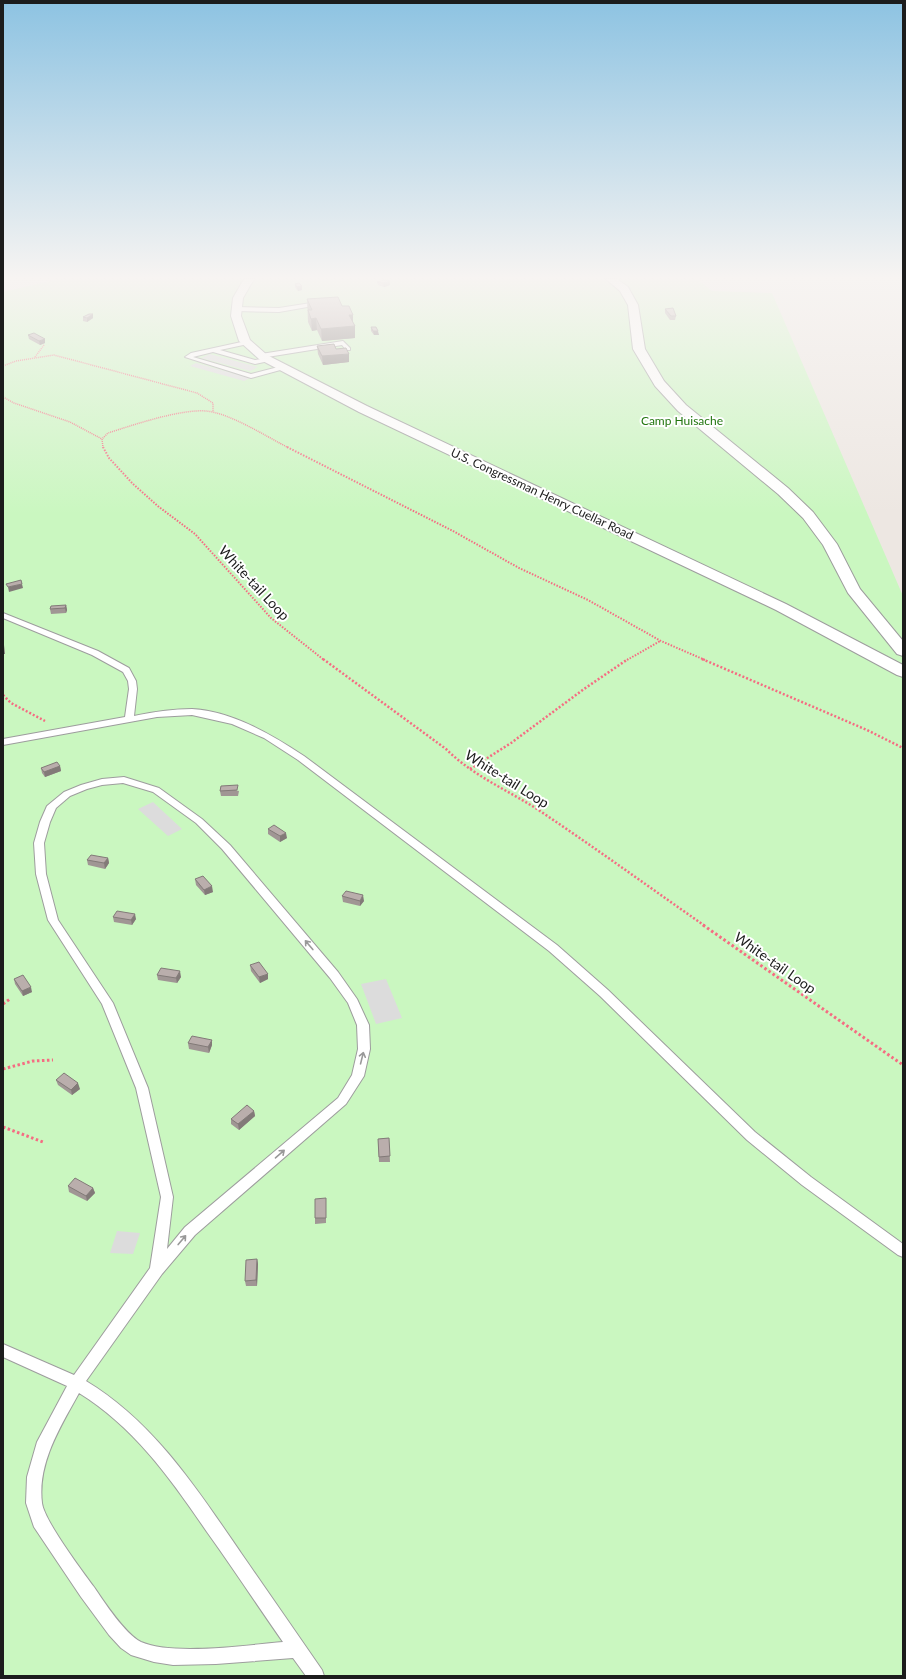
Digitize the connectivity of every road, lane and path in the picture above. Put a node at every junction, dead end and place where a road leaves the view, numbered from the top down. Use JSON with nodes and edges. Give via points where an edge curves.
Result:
{"nodes":[{"id":1,"x":34,"y":357,"type":"edge"},
{"id":2,"x":63,"y":357,"type":"edge"},
{"id":3,"x":189,"y":357,"type":"edge"},
{"id":4,"x":238,"y":357,"type":"edge"},
{"id":5,"x":267,"y":357,"type":"edge"},
{"id":6,"x":645,"y":357,"type":"edge"},
{"id":7,"x":264,"y":358,"type":"junction"},
{"id":8,"x":3,"y":362,"type":"edge"},
{"id":9,"x":7,"y":364,"type":"junction"},
{"id":10,"x":3,"y":366,"type":"edge"},
{"id":11,"x":282,"y":368,"type":"junction"},
{"id":12,"x":3,"y":397,"type":"edge"},
{"id":13,"x":213,"y":412,"type":"junction"},
{"id":14,"x":102,"y":439,"type":"junction"},
{"id":15,"x":3,"y":615,"type":"edge"},
{"id":16,"x":660,"y":641,"type":"junction"},
{"id":17,"x":903,"y":651,"type":"edge"},
{"id":18,"x":903,"y":672,"type":"edge"},
{"id":19,"x":3,"y":695,"type":"edge"},
{"id":20,"x":129,"y":718,"type":"junction"},
{"id":21,"x":47,"y":728,"type":"dead end"},
{"id":22,"x":3,"y":742,"type":"edge"},
{"id":23,"x":903,"y":748,"type":"edge"},
{"id":24,"x":470,"y":769,"type":"junction"},
{"id":25,"x":10,"y":999,"type":"dead end"},
{"id":26,"x":3,"y":1004,"type":"edge"},
{"id":27,"x":53,"y":1060,"type":"dead end"},
{"id":28,"x":903,"y":1065,"type":"edge"},
{"id":29,"x":3,"y":1068,"type":"edge"},
{"id":30,"x":3,"y":1127,"type":"edge"},
{"id":31,"x":43,"y":1142,"type":"dead end"},
{"id":32,"x":903,"y":1251,"type":"edge"},
{"id":33,"x":157,"y":1270,"type":"junction"},
{"id":34,"x":3,"y":1350,"type":"edge"},
{"id":35,"x":76,"y":1384,"type":"junction"},
{"id":36,"x":297,"y":1649,"type":"junction"},
{"id":37,"x":316,"y":1676,"type":"edge"}],
"edges":[{"from":1,"to":9,"type":"path"},
{"from":2,"to":13,"type":"path","via":[[197,393],[213,403]]},
{"from":3,"to":11,"type":"lane","via":[[251,376]]},
{"from":4,"to":7,"type":"lane","via":[[255,362]]},
{"from":5,"to":7,"type":"lane"},
{"from":6,"to":17,"type":"street","via":[[659,383],[687,412],[784,491],[808,515],[830,544],[852,590]]},
{"from":7,"to":11,"type":"street","name":"U.S. Congressman Henry Cuellar Road"},
{"from":8,"to":9,"type":"path"},
{"from":9,"to":10,"type":"path"},
{"from":11,"to":18,"type":"street","name":"U.S. Congressman Henry Cuellar Road","via":[[781,608]]},
{"from":12,"to":14,"type":"path","via":[[66,420]]},
{"from":13,"to":14,"type":"path","via":[[180,413],[122,428],[108,433]]},
{"from":13,"to":16,"type":"path","via":[[228,417],[453,531],[519,568],[588,600]]},
{"from":14,"to":24,"type":"path","name":"White-tail Loop","via":[[103,448],[109,458],[133,484],[195,534],[271,618]]},
{"from":15,"to":20,"type":"lane","via":[[95,653],[126,670],[132,680],[133,689]]},
{"from":16,"to":23,"type":"path"},
{"from":16,"to":24,"type":"path","via":[[617,666]]},
{"from":19,"to":21,"type":"path","via":[[11,704],[46,721]]},
{"from":20,"to":22,"type":"lane"},
{"from":20,"to":32,"type":"lane","via":[[176,713],[206,714],[253,729],[301,758],[574,964],[771,1153]]},
{"from":24,"to":28,"type":"path","name":"White-tail Loop","via":[[574,834]]},
{"from":25,"to":26,"type":"path"},
{"from":27,"to":29,"type":"path","via":[[33,1061]]},
{"from":30,"to":31,"type":"path"},
{"from":33,"to":33,"type":"lane","one_way":true,"via":[[190,1231],[342,1101],[358,1076],[364,1049],[362,1024],[353,1002],[334,975],[226,847],[199,821],[156,790],[124,780],[102,782],[67,794],[52,806],[39,843],[41,874],[54,920],[107,1003],[142,1088],[167,1197]]},
{"from":33,"to":35,"type":"lane"},
{"from":34,"to":35,"type":"lane"},
{"from":35,"to":36,"type":"lane","via":[[128,1420],[151,1444],[198,1505]]},
{"from":35,"to":36,"type":"lane","via":[[44,1442],[35,1477],[34,1503],[40,1521],[113,1629],[135,1649],[161,1655],[206,1656]]},
{"from":36,"to":37,"type":"lane"}]}
